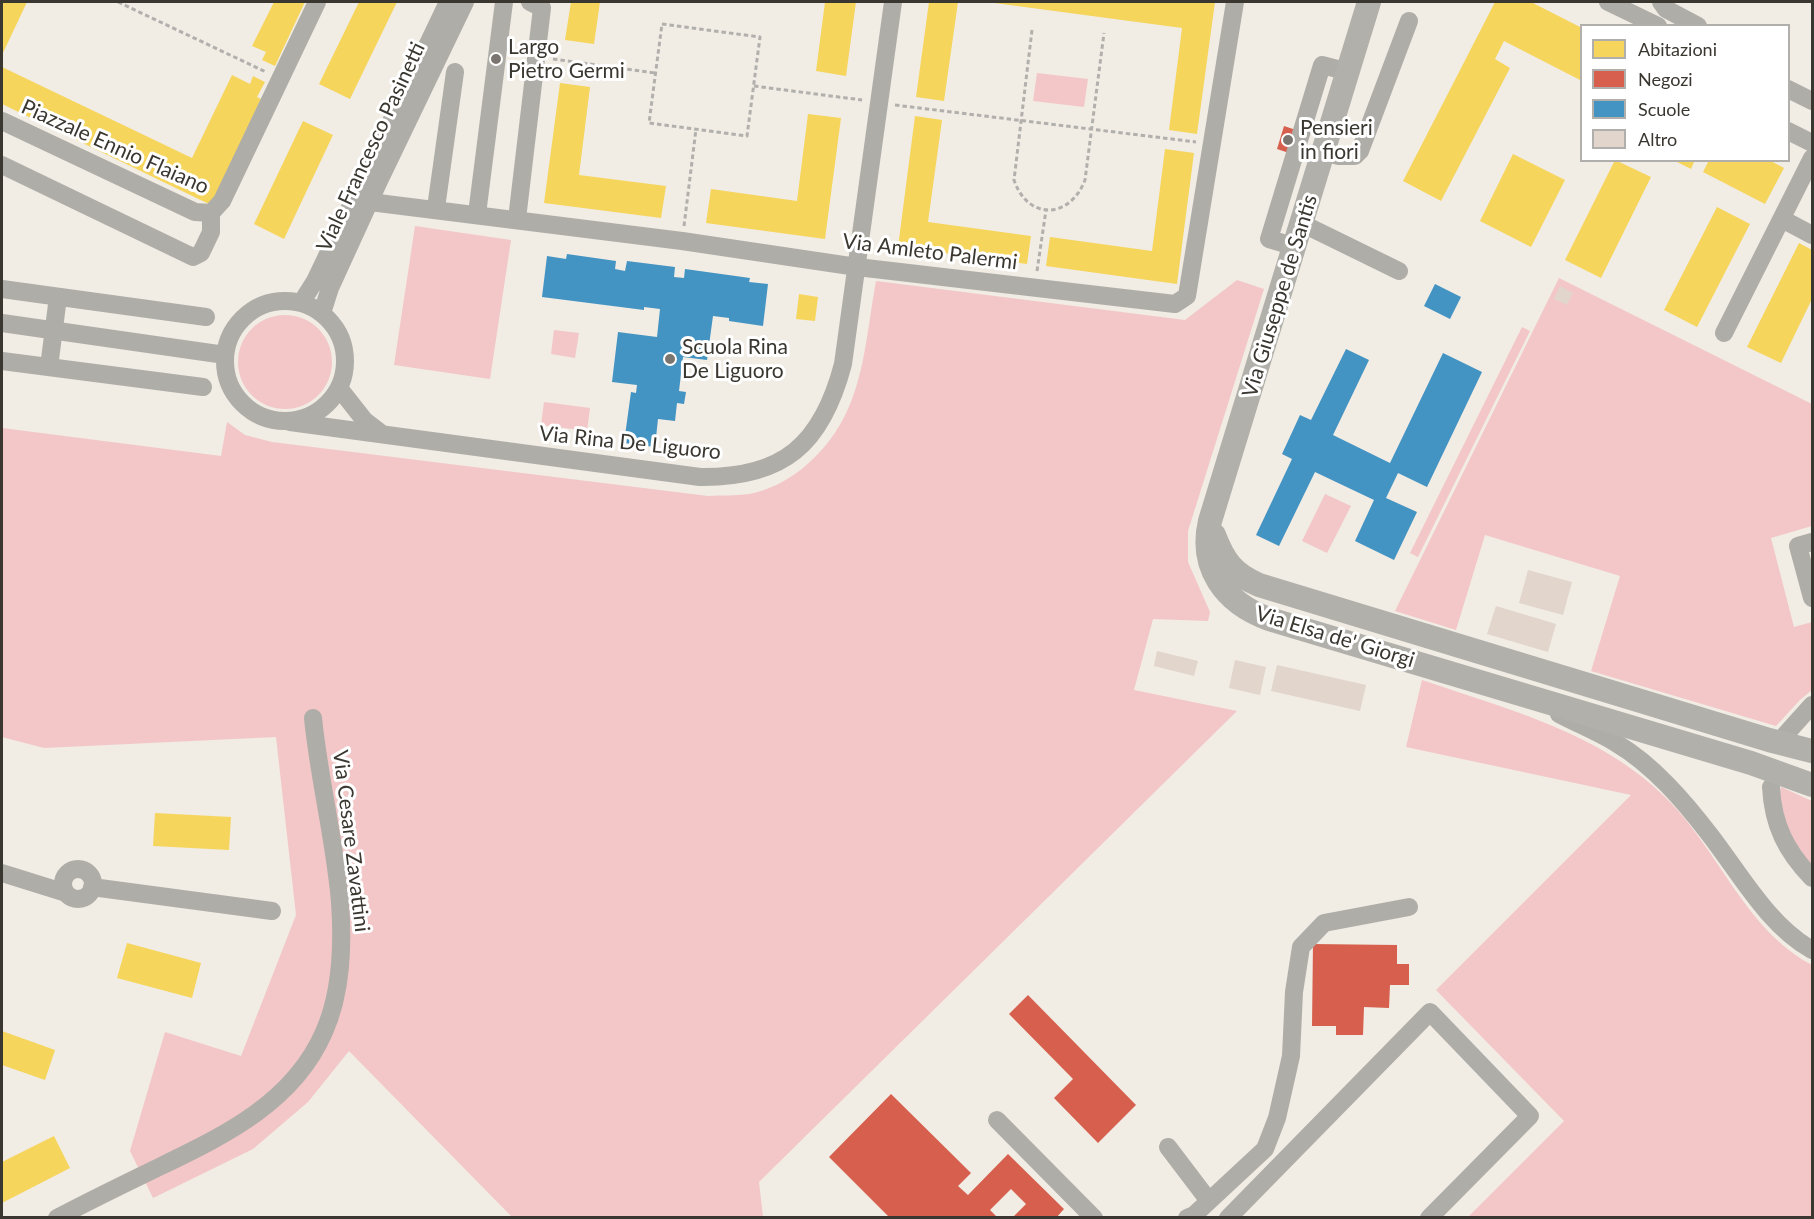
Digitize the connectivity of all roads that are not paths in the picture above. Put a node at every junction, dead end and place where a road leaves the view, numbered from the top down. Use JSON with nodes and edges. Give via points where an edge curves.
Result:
{"nodes":[{"id":1,"x":317,"y":2,"type":"edge"},
{"id":2,"x":448,"y":2,"type":"edge"},
{"id":3,"x":465,"y":2,"type":"edge"},
{"id":4,"x":504,"y":2,"type":"edge"},
{"id":5,"x":530,"y":2,"type":"edge"},
{"id":6,"x":893,"y":2,"type":"edge"},
{"id":7,"x":1235,"y":2,"type":"edge"},
{"id":8,"x":1370,"y":2,"type":"edge"},
{"id":9,"x":1608,"y":2,"type":"edge"},
{"id":10,"x":1661,"y":2,"type":"edge"},
{"id":11,"x":1409,"y":21,"type":"dead end"},
{"id":12,"x":1654,"y":24,"type":"edge"},
{"id":13,"x":1694,"y":24,"type":"edge"},
{"id":14,"x":455,"y":72,"type":"dead end"},
{"id":15,"x":1348,"y":72,"type":"junction"},
{"id":16,"x":1790,"y":90,"type":"edge"},
{"id":17,"x":1812,"y":101,"type":"edge"},
{"id":18,"x":2,"y":121,"type":"edge"},
{"id":19,"x":1790,"y":132,"type":"edge"},
{"id":20,"x":1812,"y":143,"type":"edge"},
{"id":21,"x":1325,"y":152,"type":"junction"},
{"id":22,"x":1812,"y":158,"type":"edge"},
{"id":23,"x":2,"y":165,"type":"edge"},
{"id":24,"x":370,"y":202,"type":"junction"},
{"id":25,"x":436,"y":208,"type":"junction"},
{"id":26,"x":211,"y":213,"type":"junction"},
{"id":27,"x":477,"y":214,"type":"junction"},
{"id":28,"x":517,"y":219,"type":"junction"},
{"id":29,"x":1782,"y":219,"type":"junction"},
{"id":30,"x":1303,"y":224,"type":"junction"},
{"id":31,"x":1812,"y":235,"type":"edge"},
{"id":32,"x":1296,"y":247,"type":"junction"},
{"id":33,"x":857,"y":267,"type":"junction"},
{"id":34,"x":1399,"y":271,"type":"dead end"},
{"id":35,"x":2,"y":289,"type":"edge"},
{"id":36,"x":58,"y":297,"type":"junction"},
{"id":37,"x":301,"y":303,"type":"junction"},
{"id":38,"x":322,"y":313,"type":"junction"},
{"id":39,"x":206,"y":317,"type":"dead end"},
{"id":40,"x":2,"y":323,"type":"edge"},
{"id":41,"x":53,"y":331,"type":"junction"},
{"id":42,"x":1725,"y":333,"type":"dead end"},
{"id":43,"x":225,"y":356,"type":"junction"},
{"id":44,"x":2,"y":362,"type":"edge"},
{"id":45,"x":49,"y":367,"type":"junction"},
{"id":46,"x":203,"y":387,"type":"dead end"},
{"id":47,"x":339,"y":388,"type":"junction"},
{"id":48,"x":290,"y":422,"type":"junction"},
{"id":49,"x":383,"y":435,"type":"junction"},
{"id":50,"x":1210,"y":521,"type":"junction"},
{"id":51,"x":1812,"y":542,"type":"edge"},
{"id":52,"x":1812,"y":598,"type":"edge"},
{"id":53,"x":1511,"y":691,"type":"junction"},
{"id":54,"x":1812,"y":705,"type":"edge"},
{"id":55,"x":313,"y":718,"type":"dead end"},
{"id":56,"x":1785,"y":735,"type":"dead end"},
{"id":57,"x":1812,"y":751,"type":"edge"},
{"id":58,"x":1812,"y":785,"type":"edge"},
{"id":59,"x":1771,"y":787,"type":"dead end"},
{"id":60,"x":2,"y":873,"type":"edge"},
{"id":61,"x":1812,"y":878,"type":"edge"},
{"id":62,"x":92,"y":887,"type":"junction"},
{"id":63,"x":66,"y":893,"type":"junction"},
{"id":64,"x":1408,"y":907,"type":"dead end"},
{"id":65,"x":272,"y":911,"type":"dead end"},
{"id":66,"x":1812,"y":951,"type":"edge"},
{"id":67,"x":997,"y":1120,"type":"dead end"},
{"id":68,"x":1168,"y":1147,"type":"dead end"},
{"id":69,"x":1209,"y":1201,"type":"junction"},
{"id":70,"x":57,"y":1218,"type":"edge"},
{"id":71,"x":1094,"y":1218,"type":"edge"},
{"id":72,"x":1187,"y":1218,"type":"edge"},
{"id":73,"x":1228,"y":1218,"type":"edge"},
{"id":74,"x":1429,"y":1218,"type":"edge"}],
"edges":[{"from":1,"to":26,"type":"street","via":[[222,201]]},
{"from":2,"to":37,"type":"street","name":"Viale Francesco Pasinetti"},
{"from":3,"to":24,"type":"street","name":"Viale Francesco Pasinetti"},
{"from":4,"to":27,"type":"street"},
{"from":5,"to":28,"type":"street","via":[[542,8]]},
{"from":6,"to":33,"type":"street","name":"Via Rina De Liguoro"},
{"from":7,"to":33,"type":"street","name":"Via Amleto Palermi","via":[[1187,296],[1175,304]]},
{"from":8,"to":15,"type":"main road","name":"Via Giuseppe de Santis"},
{"from":9,"to":12,"type":"street"},
{"from":10,"to":13,"type":"street","via":[[1666,9]]},
{"from":11,"to":21,"type":"street","via":[[1360,151],[1355,156]]},
{"from":14,"to":25,"type":"street"},
{"from":15,"to":21,"type":"main road","name":"Via Giuseppe de Santis"},
{"from":15,"to":32,"type":"street","via":[[1322,65],[1269,239]]},
{"from":16,"to":17,"type":"street"},
{"from":18,"to":26,"type":"street","name":"Piazzale Ennio Flaiano","via":[[195,212]]},
{"from":19,"to":20,"type":"street"},
{"from":21,"to":30,"type":"main road","name":"Via Giuseppe de Santis"},
{"from":22,"to":29,"type":"street"},
{"from":23,"to":26,"type":"street","via":[[193,256],[201,253],[211,232]]},
{"from":24,"to":25,"type":"street","name":"Via Amleto Palermi"},
{"from":24,"to":38,"type":"street","name":"Viale Francesco Pasinetti"},
{"from":25,"to":27,"type":"street","name":"Via Amleto Palermi"},
{"from":27,"to":28,"type":"street","name":"Via Amleto Palermi"},
{"from":28,"to":33,"type":"street","name":"Via Amleto Palermi"},
{"from":29,"to":31,"type":"street"},
{"from":29,"to":42,"type":"street"},
{"from":30,"to":32,"type":"main road","name":"Via Giuseppe de Santis"},
{"from":30,"to":34,"type":"street"},
{"from":32,"to":50,"type":"main road","name":"Via Giuseppe de Santis"},
{"from":33,"to":49,"type":"street","name":"Via Rina De Liguoro","via":[[843,364],[831,403],[809,440],[789,456],[760,470],[733,477],[691,477]]},
{"from":35,"to":36,"type":"street"},
{"from":36,"to":39,"type":"street"},
{"from":36,"to":41,"type":"street"},
{"from":37,"to":38,"type":"street"},
{"from":37,"to":43,"type":"street","via":[[284,301],[251,311],[229,338]]},
{"from":38,"to":47,"type":"street","via":[[340,337],[344,354]]},
{"from":40,"to":41,"type":"street"},
{"from":41,"to":43,"type":"street"},
{"from":41,"to":45,"type":"street"},
{"from":43,"to":48,"type":"street","via":[[231,390],[242,404],[264,418]]},
{"from":44,"to":45,"type":"street"},
{"from":45,"to":46,"type":"street"},
{"from":47,"to":48,"type":"street","via":[[327,405]]},
{"from":47,"to":49,"type":"street","via":[[365,421]]},
{"from":48,"to":49,"type":"street","name":"Via Rina De Liguoro"},
{"from":50,"to":53,"type":"main road","name":"Via Elsa de' Giorgi","via":[[1206,537],[1212,570],[1227,594],[1244,608],[1269,619]]},
{"from":50,"to":57,"type":"main road","name":"Via Elsa de' Giorgi","via":[[1223,559],[1232,570],[1259,585]]},
{"from":51,"to":52,"type":"street","via":[[1798,546]]},
{"from":53,"to":58,"type":"main road","name":"Via Elsa de' Giorgi"},
{"from":53,"to":66,"type":"street","via":[[1601,735],[1642,762],[1691,811],[1771,917]]},
{"from":54,"to":56,"type":"street"},
{"from":55,"to":70,"type":"street","name":"Via Cesare Zavattini","via":[[342,943],[337,988],[323,1034],[291,1082],[261,1111],[230,1131]]},
{"from":59,"to":61,"type":"street","via":[[1780,836]]},
{"from":60,"to":63,"type":"street"},
{"from":62,"to":63,"type":"street","via":[[83,898]]},
{"from":62,"to":63,"type":"street","via":[[88,873],[74,870],[64,880]]},
{"from":62,"to":65,"type":"street"},
{"from":64,"to":69,"type":"street","via":[[1324,923],[1301,947],[1291,1056],[1277,1118],[1265,1149]]},
{"from":67,"to":71,"type":"street"},
{"from":68,"to":69,"type":"street"},
{"from":69,"to":72,"type":"street"},
{"from":73,"to":74,"type":"street","via":[[1430,1012],[1530,1116]]}]}
